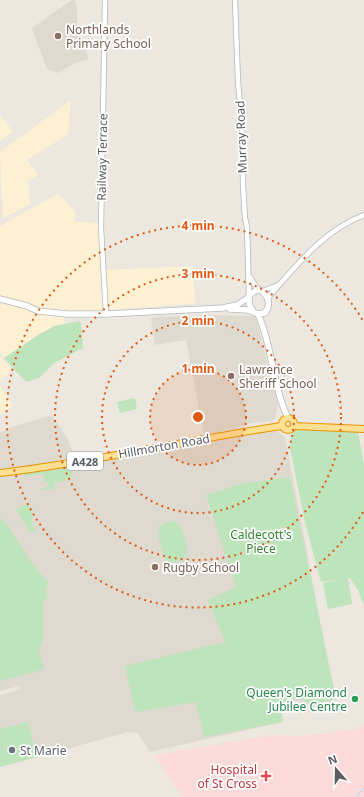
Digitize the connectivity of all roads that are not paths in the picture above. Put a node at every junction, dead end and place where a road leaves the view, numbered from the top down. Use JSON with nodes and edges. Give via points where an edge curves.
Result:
{"nodes":[{"id":1,"x":105,"y":0,"type":"edge"},
{"id":2,"x":234,"y":0,"type":"edge"},
{"id":3,"x":364,"y":214,"type":"edge"},
{"id":4,"x":249,"y":273,"type":"junction"},
{"id":5,"x":281,"y":283,"type":"junction"},
{"id":6,"x":261,"y":291,"type":"junction"},
{"id":7,"x":248,"y":296,"type":"junction"},
{"id":8,"x":0,"y":299,"type":"edge"},
{"id":9,"x":268,"y":299,"type":"junction"},
{"id":10,"x":223,"y":308,"type":"junction"},
{"id":11,"x":256,"y":312,"type":"junction"},
{"id":12,"x":265,"y":313,"type":"junction"},
{"id":13,"x":106,"y":314,"type":"junction"},
{"id":14,"x":264,"y":328,"type":"junction"},
{"id":15,"x":288,"y":418,"type":"junction"},
{"id":16,"x":282,"y":426,"type":"junction"},
{"id":17,"x":294,"y":426,"type":"junction"},
{"id":18,"x":364,"y":429,"type":"edge"},
{"id":19,"x":0,"y":473,"type":"edge"}],
"edges":[{"from":1,"to":13,"type":"street","name":"Railway Terrace","via":[[101,228]]},
{"from":2,"to":4,"type":"street","name":"Murray Road"},
{"from":3,"to":5,"type":"street","via":[[330,233]]},
{"from":4,"to":6,"type":"street","name":"Murray Road"},
{"from":4,"to":7,"type":"street","name":"Murray Road"},
{"from":5,"to":6,"type":"street"},
{"from":5,"to":9,"type":"street"},
{"from":6,"to":7,"type":"main road","via":[[252,292]]},
{"from":6,"to":9,"type":"main road"},
{"from":7,"to":10,"type":"main road","via":[[237,305]]},
{"from":7,"to":11,"type":"main road","via":[[249,304]]},
{"from":8,"to":13,"type":"main road","via":[[38,311]]},
{"from":9,"to":12,"type":"main road"},
{"from":10,"to":11,"type":"main road"},
{"from":10,"to":13,"type":"main road"},
{"from":11,"to":12,"type":"main road"},
{"from":11,"to":14,"type":"main road"},
{"from":12,"to":14,"type":"main road"},
{"from":14,"to":15,"type":"main road","via":[[281,404]]},
{"from":15,"to":16,"type":"highway","via":[[282,420]]},
{"from":15,"to":17,"type":"highway","via":[[293,420]]},
{"from":16,"to":17,"type":"highway","via":[[288,431]]},
{"from":16,"to":19,"type":"highway","name":"Hillmorton Road","number":"A428","via":[[79,462]]},
{"from":17,"to":18,"type":"highway"}]}
